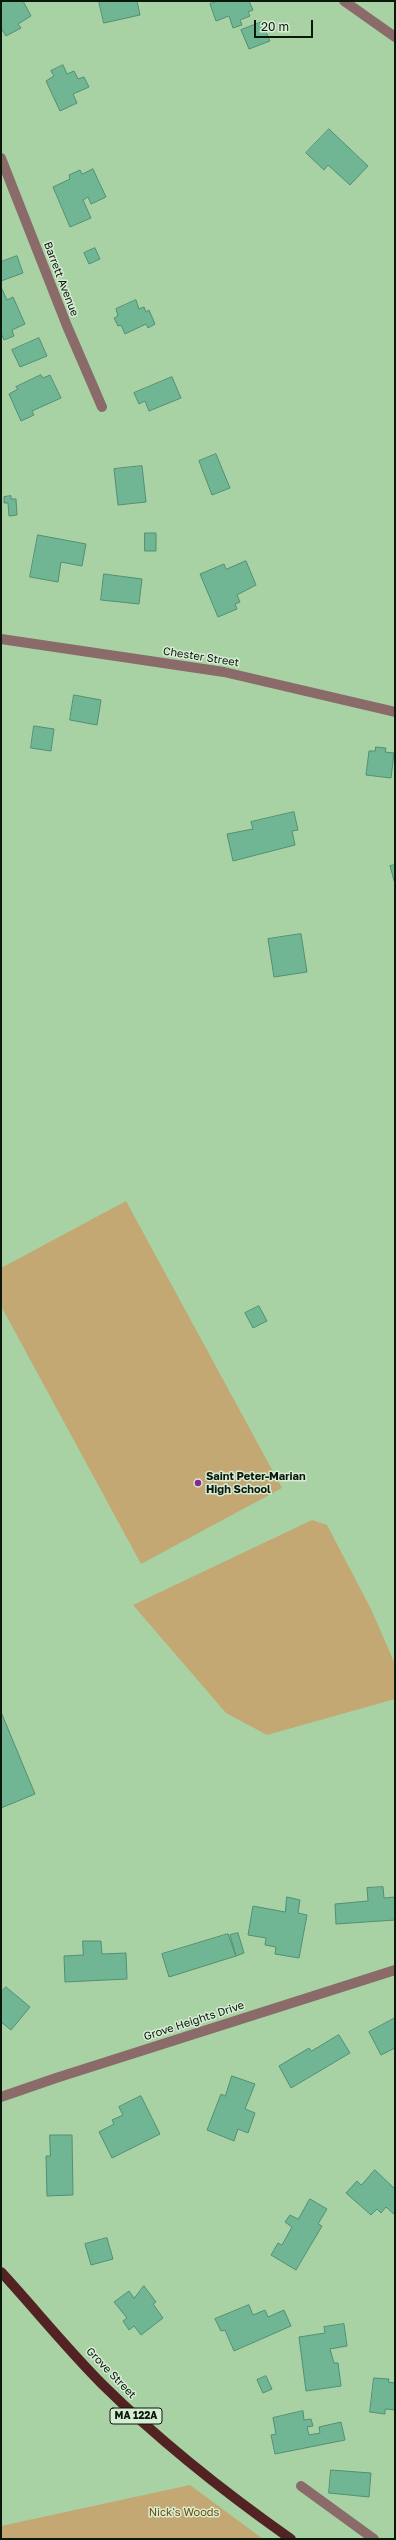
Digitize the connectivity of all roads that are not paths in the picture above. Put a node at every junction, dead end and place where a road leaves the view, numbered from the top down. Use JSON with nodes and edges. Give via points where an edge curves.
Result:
{"nodes":[{"id":1,"x":344,"y":1,"type":"edge"},
{"id":2,"x":395,"y":37,"type":"edge"},
{"id":3,"x":1,"y":158,"type":"edge"},
{"id":4,"x":102,"y":407,"type":"dead end"},
{"id":5,"x":1,"y":639,"type":"edge"},
{"id":6,"x":395,"y":712,"type":"edge"},
{"id":7,"x":395,"y":1970,"type":"edge"},
{"id":8,"x":1,"y":2097,"type":"edge"},
{"id":9,"x":1,"y":2272,"type":"edge"},
{"id":10,"x":301,"y":2486,"type":"dead end"},
{"id":11,"x":290,"y":2539,"type":"edge"},
{"id":12,"x":374,"y":2539,"type":"edge"}],
"edges":[{"from":1,"to":2,"type":"street"},
{"from":3,"to":4,"type":"street","name":"Barrett Avenue"},
{"from":5,"to":6,"type":"street","name":"Chester Street","via":[[224,672]]},
{"from":7,"to":8,"type":"street","name":"Grove Heights Drive"},
{"from":9,"to":11,"type":"main road","name":"Grove Street","number":"MA 122A","via":[[102,2384],[134,2414],[200,2473]]},
{"from":10,"to":12,"type":"street"}]}
